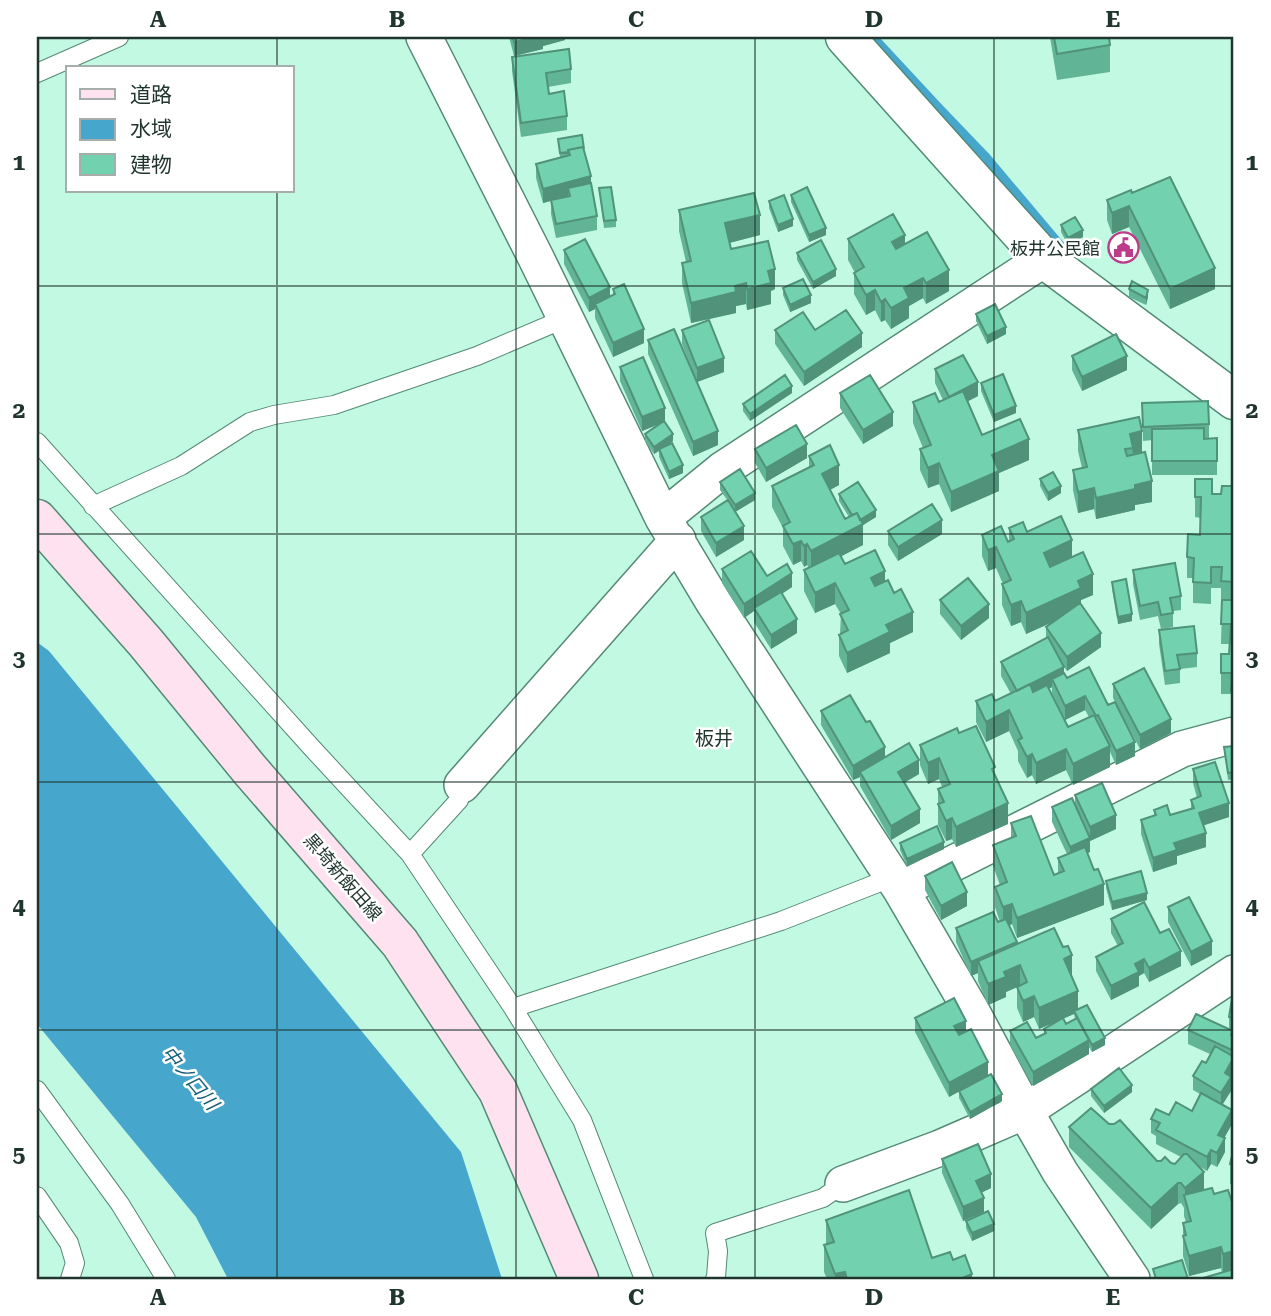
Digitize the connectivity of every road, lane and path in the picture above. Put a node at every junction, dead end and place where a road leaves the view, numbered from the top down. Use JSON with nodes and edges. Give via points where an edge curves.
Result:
{"nodes":[{"id":1,"x":119,"y":37,"type":"edge"},
{"id":2,"x":424,"y":37,"type":"edge"},
{"id":3,"x":845,"y":37,"type":"edge"},
{"id":4,"x":37,"y":73,"type":"edge"},
{"id":5,"x":1044,"y":259,"type":"junction"},
{"id":6,"x":566,"y":318,"type":"junction"},
{"id":7,"x":1234,"y":400,"type":"edge"},
{"id":8,"x":37,"y":442,"type":"edge"},
{"id":9,"x":93,"y":506,"type":"junction"},
{"id":10,"x":37,"y":519,"type":"edge"},
{"id":11,"x":670,"y":529,"type":"junction"},
{"id":12,"x":1234,"y":735,"type":"edge"},
{"id":13,"x":462,"y":785,"type":"joint"},
{"id":14,"x":410,"y":854,"type":"junction"},
{"id":15,"x":897,"y":884,"type":"junction"},
{"id":16,"x":1234,"y":973,"type":"edge"},
{"id":17,"x":513,"y":1008,"type":"junction"},
{"id":18,"x":37,"y":1090,"type":"edge"},
{"id":19,"x":1025,"y":1111,"type":"junction"},
{"id":20,"x":843,"y":1184,"type":"joint"},
{"id":21,"x":37,"y":1196,"type":"edge"},
{"id":22,"x":70,"y":1279,"type":"edge"},
{"id":23,"x":166,"y":1279,"type":"edge"},
{"id":24,"x":579,"y":1279,"type":"edge"},
{"id":25,"x":644,"y":1279,"type":"edge"},
{"id":26,"x":715,"y":1279,"type":"edge"},
{"id":27,"x":1132,"y":1279,"type":"edge"}],
"edges":[{"from":1,"to":4,"type":"lane"},
{"from":2,"to":6,"type":"street"},
{"from":3,"to":5,"type":"street"},
{"from":5,"to":7,"type":"street"},
{"from":5,"to":11,"type":"street","via":[[722,470]]},
{"from":6,"to":9,"type":"lane","via":[[477,356],[334,405],[250,422],[181,466]]},
{"from":6,"to":11,"type":"street"},
{"from":8,"to":9,"type":"lane"},
{"from":9,"to":14,"type":"lane"},
{"from":10,"to":24,"type":"main road","name":"黒埼新飯田線","via":[[400,943],[498,1091]]},
{"from":11,"to":13,"type":"street"},
{"from":11,"to":15,"type":"street"},
{"from":12,"to":15,"type":"street","via":[[1182,749]]},
{"from":13,"to":14,"type":"lane","via":[[459,800]]},
{"from":14,"to":17,"type":"lane"},
{"from":15,"to":17,"type":"lane"},
{"from":15,"to":19,"type":"street"},
{"from":16,"to":19,"type":"street"},
{"from":17,"to":25,"type":"lane","via":[[582,1120]]},
{"from":18,"to":23,"type":"lane","via":[[120,1204]]},
{"from":19,"to":20,"type":"street"},
{"from":19,"to":27,"type":"street"},
{"from":20,"to":26,"type":"lane","via":[[823,1198],[715,1233]]},
{"from":21,"to":22,"type":"lane","via":[[69,1243],[75,1263]]}]}
